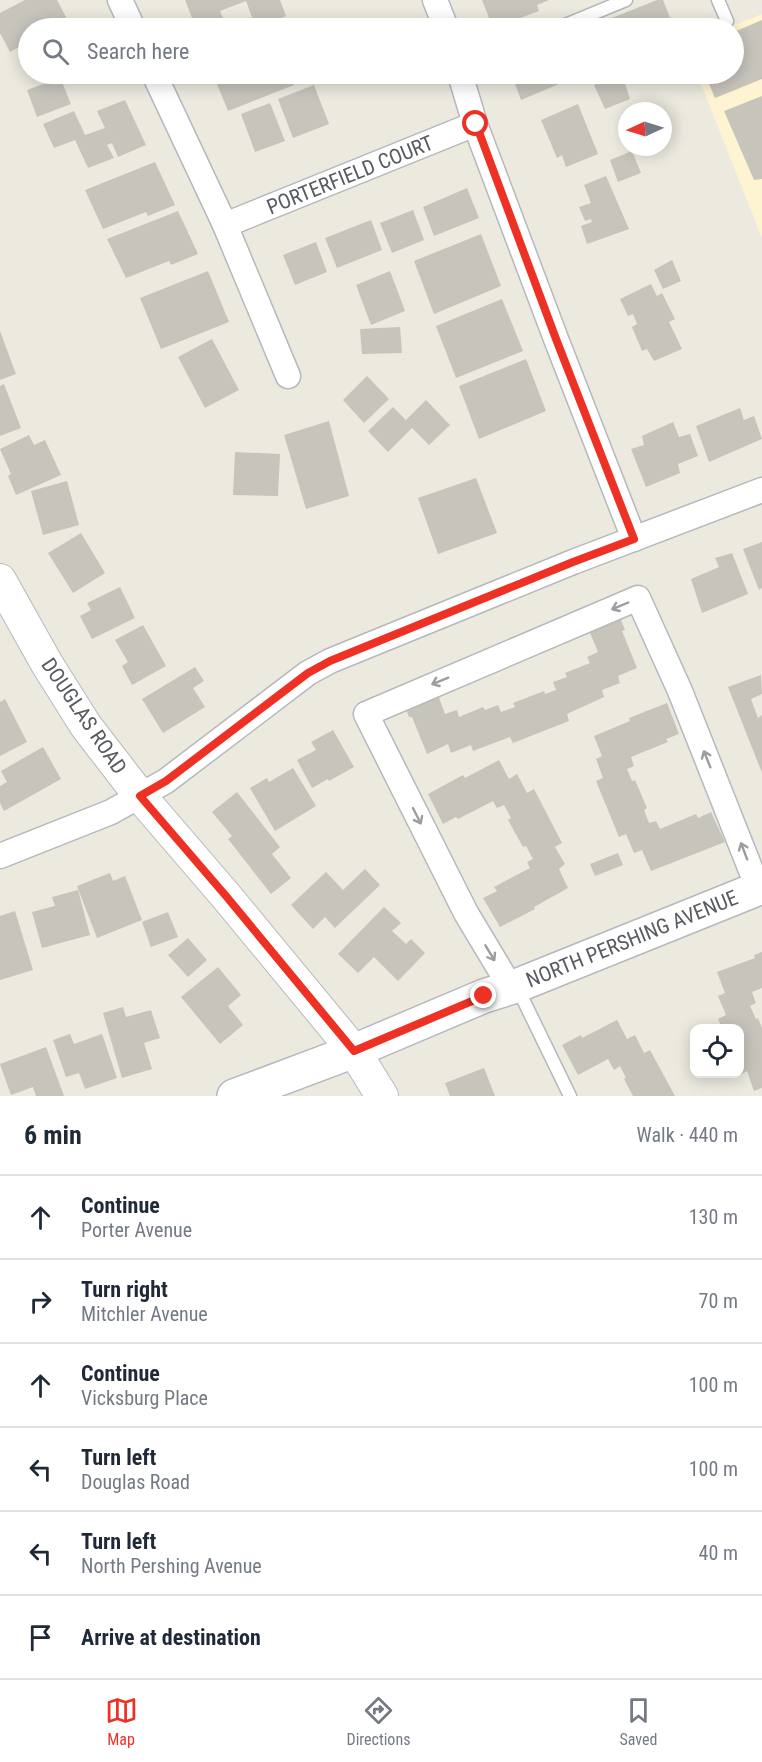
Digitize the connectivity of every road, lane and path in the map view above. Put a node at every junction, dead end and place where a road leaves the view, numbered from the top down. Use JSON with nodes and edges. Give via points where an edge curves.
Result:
{"nodes":[{"id":1,"x":120,"y":0,"type":"edge"},
{"id":2,"x":435,"y":0,"type":"edge"},
{"id":3,"x":626,"y":0,"type":"edge"},
{"id":4,"x":718,"y":0,"type":"edge"},
{"id":5,"x":128,"y":18,"type":"edge"},
{"id":6,"x":442,"y":18,"type":"edge"},
{"id":7,"x":582,"y":18,"type":"edge"},
{"id":8,"x":726,"y":18,"type":"edge"},
{"id":9,"x":159,"y":84,"type":"edge"},
{"id":10,"x":463,"y":84,"type":"edge"},
{"id":11,"x":476,"y":124,"type":"junction"},
{"id":12,"x":225,"y":225,"type":"junction"},
{"id":13,"x":288,"y":376,"type":"dead end"},
{"id":14,"x":762,"y":490,"type":"edge"},
{"id":15,"x":634,"y":539,"type":"junction"},
{"id":16,"x":0,"y":580,"type":"edge"},
{"id":17,"x":140,"y":796,"type":"junction"},
{"id":18,"x":0,"y":855,"type":"edge"},
{"id":19,"x":761,"y":891,"type":"edge"},
{"id":20,"x":514,"y":987,"type":"junction"},
{"id":21,"x":354,"y":1051,"type":"junction"},
{"id":22,"x":234,"y":1096,"type":"edge"},
{"id":23,"x":382,"y":1096,"type":"edge"},
{"id":24,"x":570,"y":1096,"type":"edge"}],
"edges":[{"from":1,"to":5,"type":"street"},
{"from":2,"to":6,"type":"street"},
{"from":3,"to":7,"type":"lane"},
{"from":4,"to":8,"type":"lane"},
{"from":9,"to":12,"type":"street"},
{"from":10,"to":11,"type":"street"},
{"from":11,"to":12,"type":"street","name":"PORTERFIELD COURT"},
{"from":11,"to":15,"type":"street"},
{"from":12,"to":13,"type":"street"},
{"from":14,"to":15,"type":"street"},
{"from":15,"to":17,"type":"street","via":[[330,661]]},
{"from":16,"to":17,"type":"street","name":"DOUGLAS ROAD","via":[[86,726]]},
{"from":17,"to":18,"type":"street","via":[[111,812]]},
{"from":17,"to":21,"type":"street","name":"DOUGLAS ROAD"},
{"from":19,"to":20,"type":"main road","name":"NORTH PERSHING AVENUE"},
{"from":19,"to":20,"type":"street","one_way":true,"via":[[638,598],[366,714],[466,913]]},
{"from":20,"to":21,"type":"main road","name":"NORTH PERSHING AVENUE"},
{"from":20,"to":24,"type":"lane"},
{"from":21,"to":22,"type":"main road","name":"NORTH PERSHING AVENUE"},
{"from":21,"to":23,"type":"street","name":"DOUGLAS ROAD"}]}
